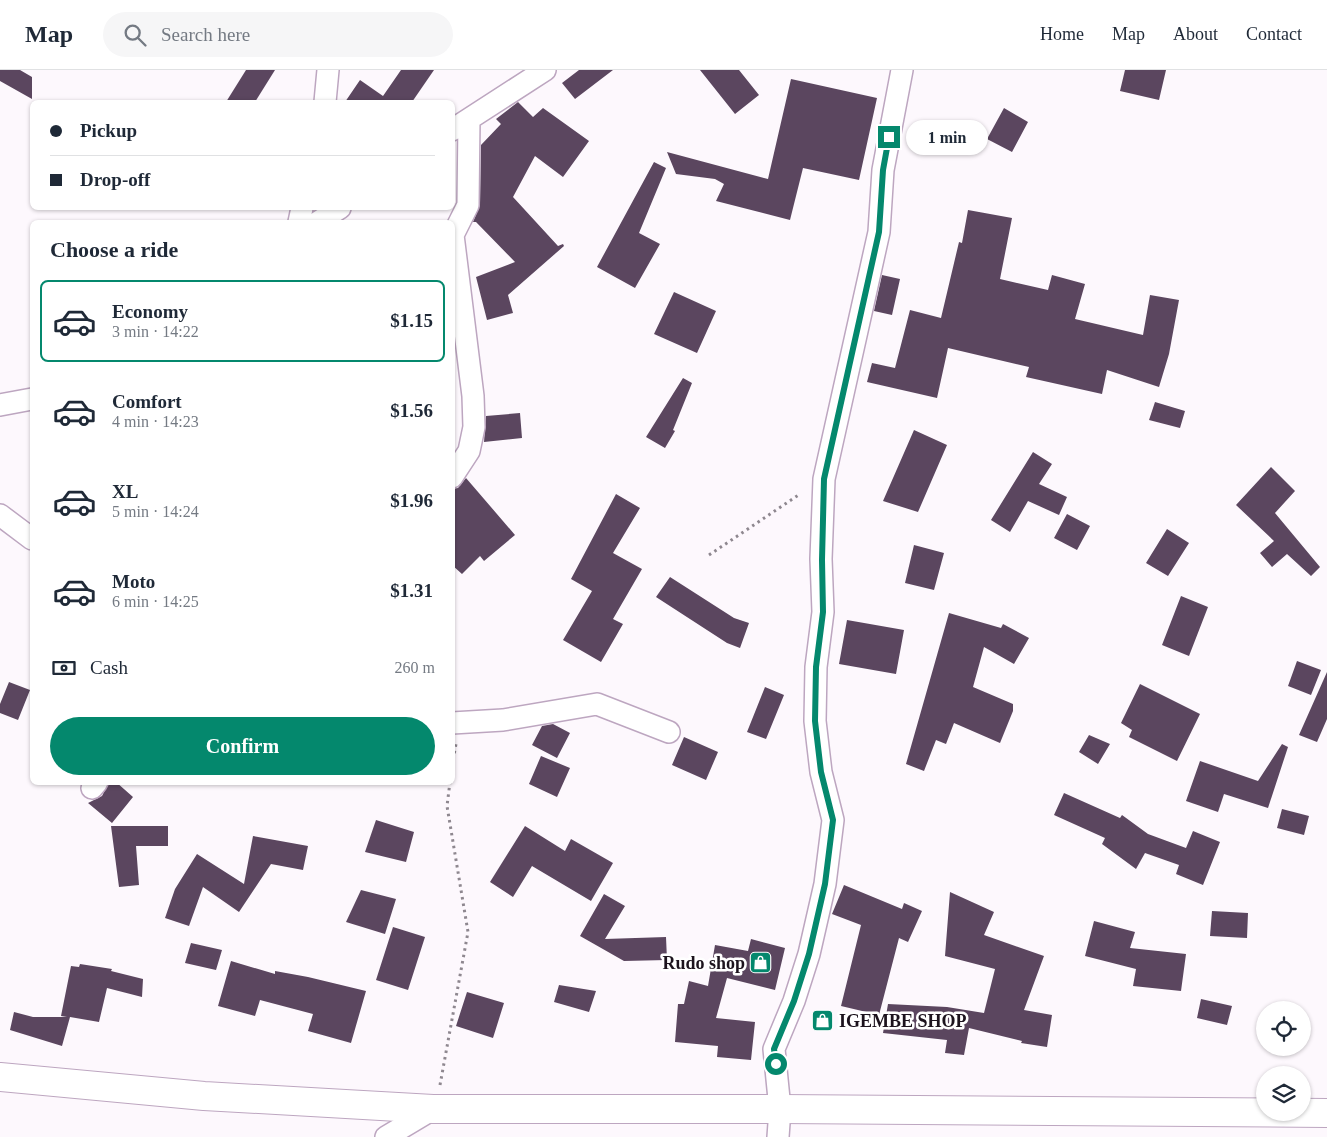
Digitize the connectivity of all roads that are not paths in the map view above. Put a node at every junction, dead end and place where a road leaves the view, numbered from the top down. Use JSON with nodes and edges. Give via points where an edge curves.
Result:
{"nodes":[{"id":1,"x":328,"y":70,"type":"edge"},
{"id":2,"x":545,"y":70,"type":"edge"},
{"id":3,"x":902,"y":70,"type":"edge"},
{"id":4,"x":325,"y":100,"type":"edge"},
{"id":5,"x":461,"y":124,"type":"edge"},
{"id":6,"x":337,"y":210,"type":"edge"},
{"id":7,"x":321,"y":220,"type":"edge"},
{"id":8,"x":455,"y":231,"type":"edge"},
{"id":9,"x":455,"y":252,"type":"edge"},
{"id":10,"x":30,"y":399,"type":"edge"},
{"id":11,"x":0,"y":405,"type":"edge"},
{"id":12,"x":455,"y":472,"type":"edge"},
{"id":13,"x":0,"y":516,"type":"edge"},
{"id":14,"x":30,"y":538,"type":"edge"},
{"id":15,"x":455,"y":723,"type":"edge"},
{"id":16,"x":669,"y":732,"type":"dead end"},
{"id":17,"x":0,"y":1077,"type":"edge"},
{"id":18,"x":433,"y":1109,"type":"junction"},
{"id":19,"x":780,"y":1109,"type":"junction"},
{"id":20,"x":1327,"y":1113,"type":"edge"},
{"id":21,"x":386,"y":1137,"type":"edge"},
{"id":22,"x":778,"y":1137,"type":"edge"}],
"edges":[{"from":1,"to":4,"type":"street"},
{"from":2,"to":5,"type":"street"},
{"from":3,"to":19,"type":"street","via":[[883,170],[879,232],[824,479],[823,612],[816,667],[815,721],[821,772],[833,820],[825,884],[809,954],[774,1049]]},
{"from":5,"to":8,"type":"street","via":[[468,205]]},
{"from":6,"to":7,"type":"street"},
{"from":9,"to":12,"type":"street","via":[[474,427],[469,451]]},
{"from":10,"to":11,"type":"street"},
{"from":13,"to":14,"type":"street"},
{"from":15,"to":16,"type":"street","via":[[503,720],[597,704]]},
{"from":17,"to":18,"type":"main road","via":[[204,1096]]},
{"from":18,"to":19,"type":"main road"},
{"from":18,"to":21,"type":"street"},
{"from":19,"to":20,"type":"main road"},
{"from":19,"to":22,"type":"street"}]}
